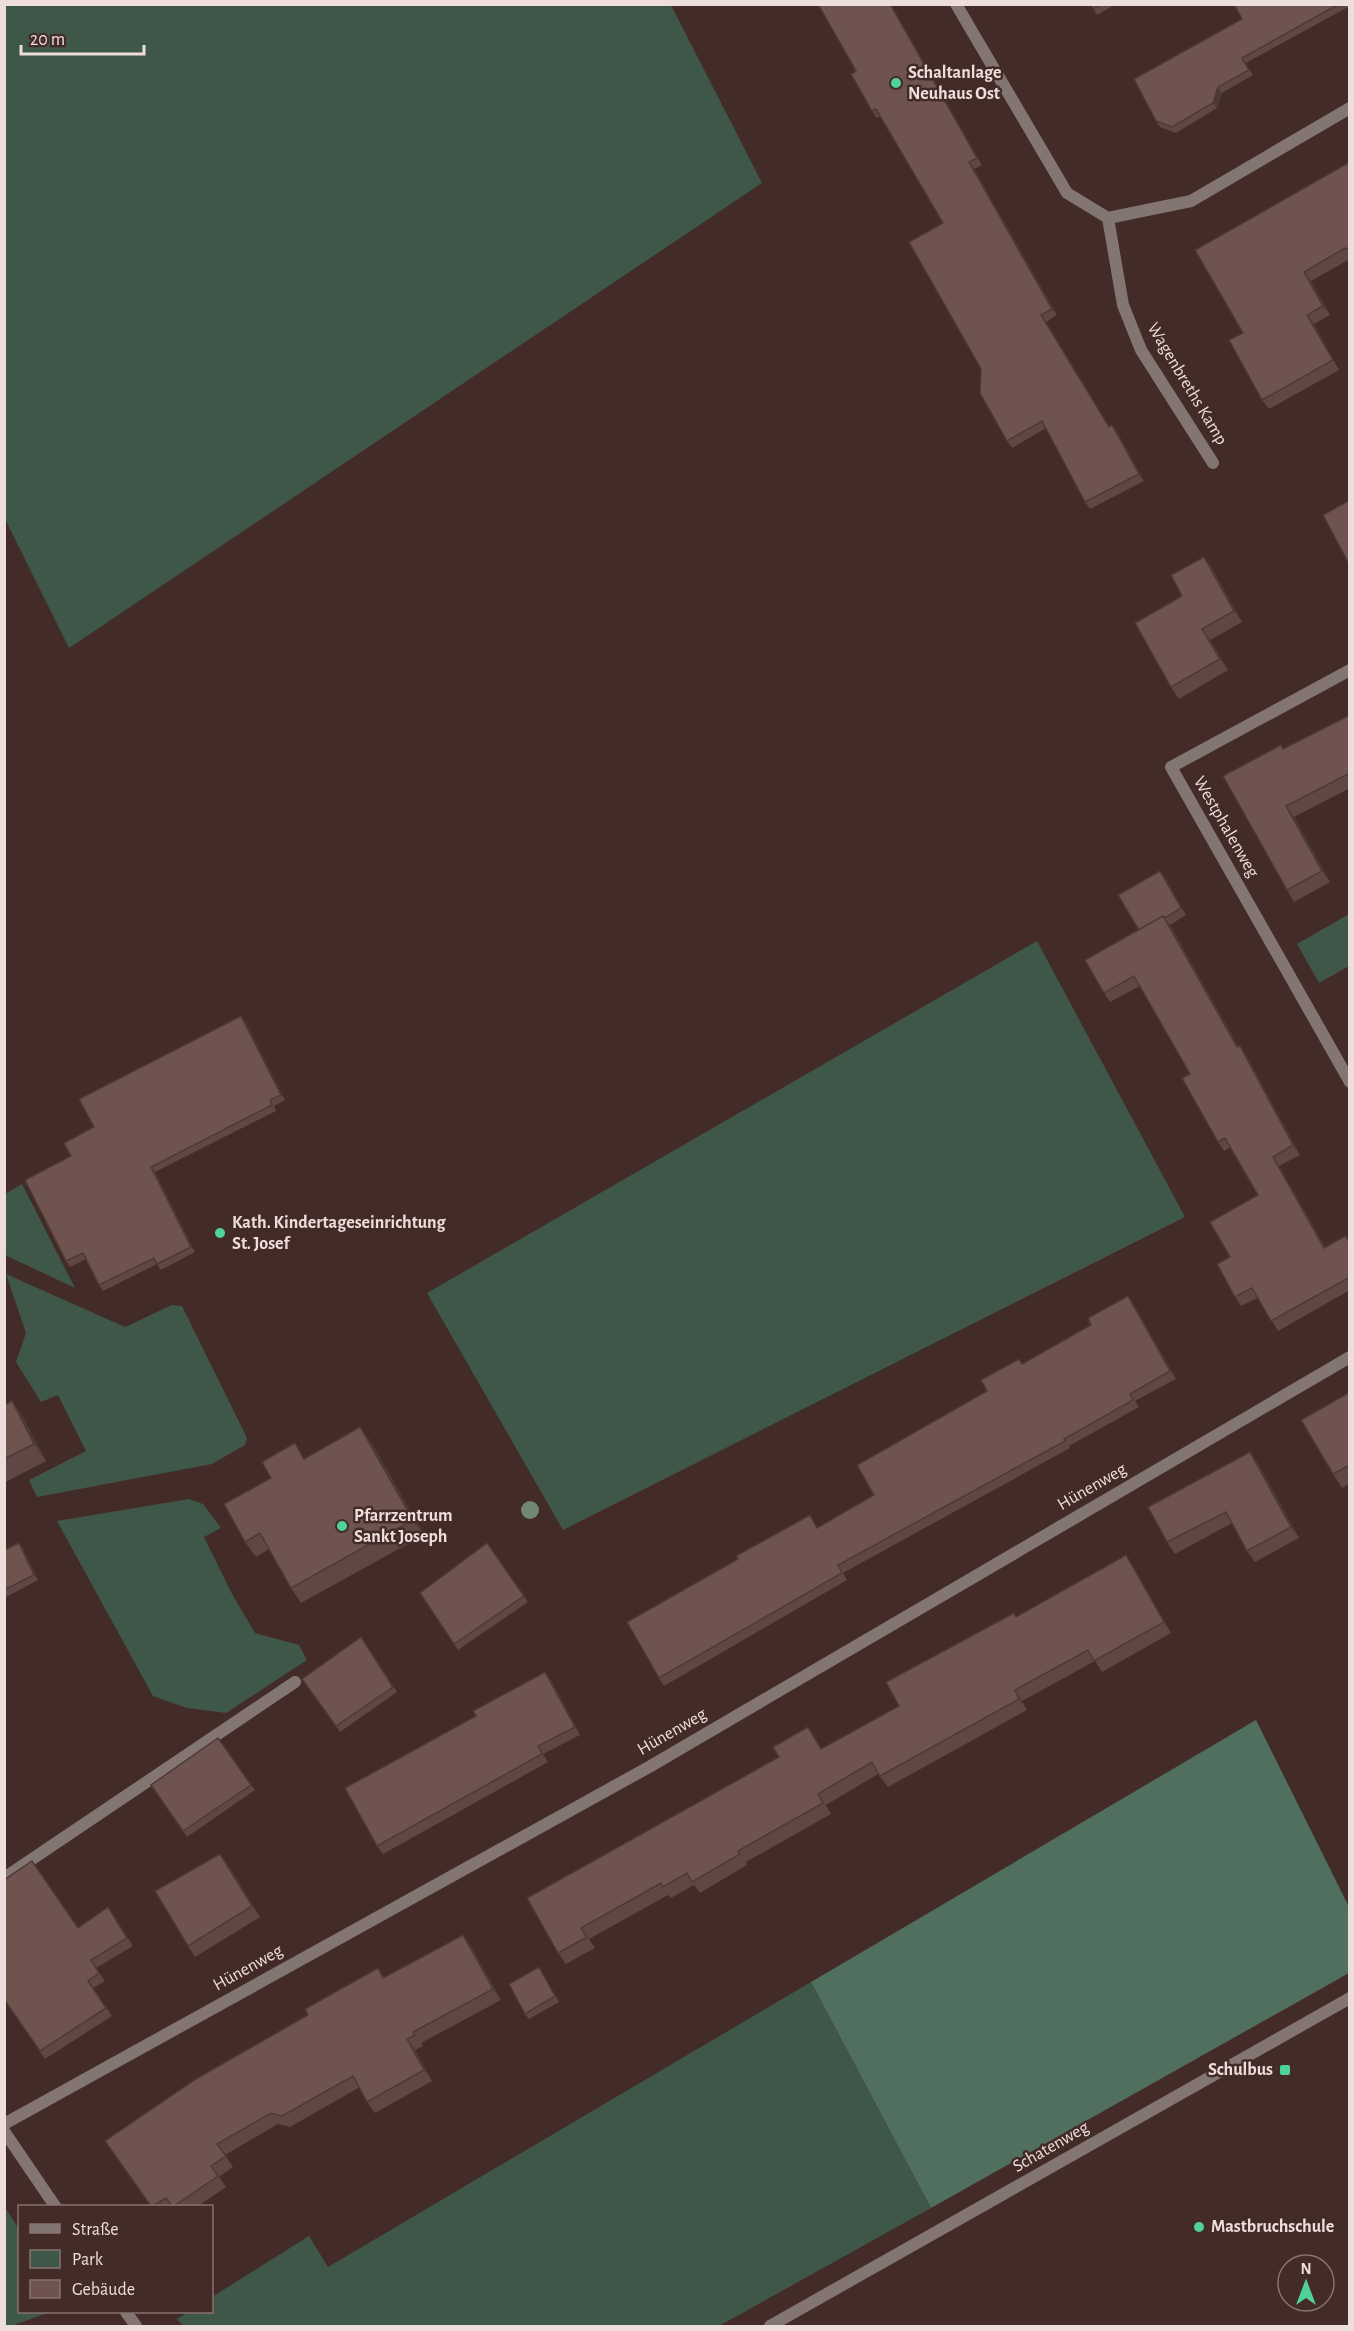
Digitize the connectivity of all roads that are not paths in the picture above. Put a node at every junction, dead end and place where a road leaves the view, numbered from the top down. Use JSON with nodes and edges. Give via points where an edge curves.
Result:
{"nodes":[{"id":1,"x":956,"y":4,"type":"edge"},
{"id":2,"x":1350,"y":108,"type":"edge"},
{"id":3,"x":1108,"y":218,"type":"junction"},
{"id":4,"x":1213,"y":463,"type":"dead end"},
{"id":5,"x":1350,"y":670,"type":"edge"},
{"id":6,"x":1350,"y":1082,"type":"edge"},
{"id":7,"x":1350,"y":1357,"type":"edge"},
{"id":8,"x":295,"y":1682,"type":"dead end"},
{"id":9,"x":4,"y":1878,"type":"edge"},
{"id":10,"x":1350,"y":1998,"type":"edge"},
{"id":11,"x":4,"y":2124,"type":"edge"},
{"id":12,"x":4,"y":2131,"type":"edge"},
{"id":13,"x":54,"y":2205,"type":"edge"},
{"id":14,"x":127,"y":2313,"type":"edge"},
{"id":15,"x":136,"y":2326,"type":"edge"},
{"id":16,"x":770,"y":2326,"type":"edge"}],
"edges":[{"from":1,"to":3,"type":"street","via":[[1067,193]]},
{"from":2,"to":3,"type":"street","via":[[1191,201]]},
{"from":3,"to":4,"type":"street","name":"Wagenbreths Kamp","via":[[1123,305],[1141,350]]},
{"from":5,"to":6,"type":"street","name":"Westphalenweg","via":[[1171,767]]},
{"from":7,"to":11,"type":"street","name":"Hünenweg","via":[[649,1767]]},
{"from":8,"to":9,"type":"street"},
{"from":10,"to":16,"type":"street","name":"Schatenweg"},
{"from":12,"to":13,"type":"street"},
{"from":14,"to":15,"type":"street"}]}
